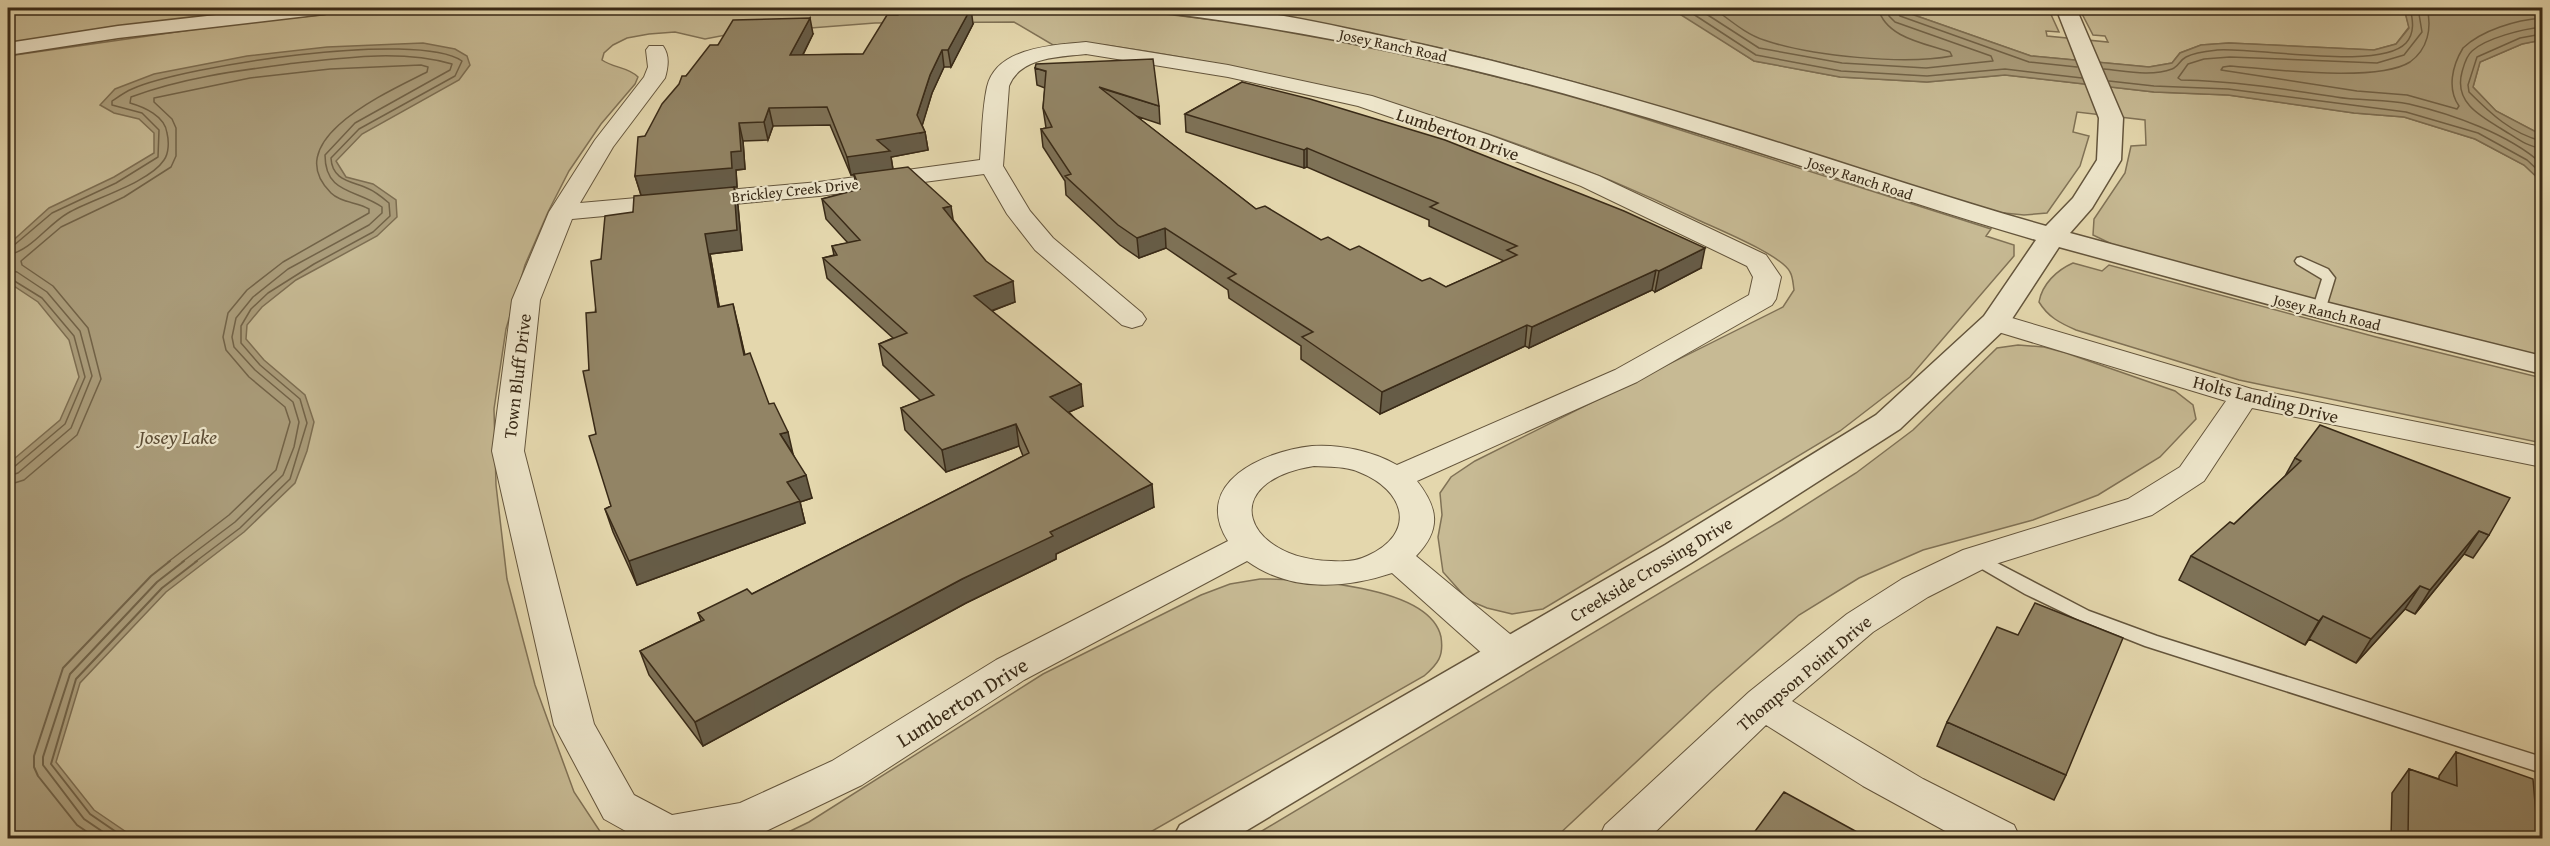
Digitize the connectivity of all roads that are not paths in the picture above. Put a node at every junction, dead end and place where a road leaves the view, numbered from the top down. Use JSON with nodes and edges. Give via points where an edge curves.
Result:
{"nodes":[{"id":1,"x":324,"y":8,"type":"edge"},
{"id":2,"x":1175,"y":8,"type":"edge"},
{"id":3,"x":2066,"y":8,"type":"edge"},
{"id":4,"x":8,"y":49,"type":"edge"},
{"id":5,"x":656,"y":50,"type":"dead end"},
{"id":6,"x":991,"y":166,"type":"junction"},
{"id":7,"x":562,"y":212,"type":"junction"},
{"id":8,"x":2052,"y":236,"type":"junction"},
{"id":9,"x":2301,"y":261,"type":"dead end"},
{"id":10,"x":2319,"y":311,"type":"junction"},
{"id":11,"x":1132,"y":319,"type":"dead end"},
{"id":12,"x":1995,"y":322,"type":"junction"},
{"id":13,"x":2542,"y":365,"type":"edge"},
{"id":14,"x":2244,"y":397,"type":"junction"},
{"id":15,"x":2542,"y":457,"type":"edge"},
{"id":16,"x":1395,"y":478,"type":"junction"},
{"id":17,"x":1248,"y":546,"type":"junction"},
{"id":18,"x":1395,"y":557,"type":"junction"},
{"id":19,"x":1976,"y":558,"type":"junction"},
{"id":20,"x":1508,"y":654,"type":"junction"},
{"id":21,"x":1763,"y":703,"type":"junction"},
{"id":22,"x":2542,"y":765,"type":"edge"},
{"id":23,"x":668,"y":834,"type":"joint"},
{"id":24,"x":1196,"y":838,"type":"edge"},
{"id":25,"x":1622,"y":838,"type":"edge"},
{"id":26,"x":1998,"y":838,"type":"edge"}],
"edges":[{"from":1,"to":4,"type":"street"},
{"from":2,"to":8,"type":"street","name":"Josey Ranch Road","via":[[1312,29],[1496,67],[1679,119]]},
{"from":3,"to":8,"type":"street","name":"Creekside Crossing Drive","via":[[2112,118],[2109,160],[2083,202]]},
{"from":5,"to":7,"type":"street","name":"Town Bluff Drive","via":[[654,78],[603,145]]},
{"from":6,"to":7,"type":"street","name":"Brickley Creek Drive","via":[[819,189]]},
{"from":6,"to":11,"type":"street","via":[[1044,244]]},
{"from":6,"to":16,"type":"street","name":"Lumberton Drive","via":[[1002,76],[1013,65],[1040,54],[1086,48],[1228,71],[1353,99],[1449,130],[1590,181],[1757,261],[1767,277],[1762,299],[1626,376]]},
{"from":7,"to":23,"type":"street","name":"Town Bluff Drive","via":[[526,300],[508,451],[574,725],[619,807]]},
{"from":8,"to":10,"type":"street","name":"Josey Ranch Road"},
{"from":8,"to":12,"type":"street","name":"Creekside Crossing Drive"},
{"from":9,"to":10,"type":"lane","via":[[2328,278]]},
{"from":10,"to":13,"type":"street","name":"Josey Ranch Road"},
{"from":12,"to":14,"type":"street","name":"Holts Landing Drive"},
{"from":12,"to":20,"type":"street","name":"Creekside Crossing Drive","via":[[1888,422],[1678,554]]},
{"from":14,"to":15,"type":"street","name":"Holts Landing Drive"},
{"from":14,"to":19,"type":"street","name":"Thompson Point Drive","via":[[2192,474],[2140,507]]},
{"from":16,"to":17,"type":"street","via":[[1372,465],[1314,456],[1285,461],[1260,472],[1242,488],[1234,507],[1235,527]]},
{"from":16,"to":18,"type":"street","via":[[1410,492],[1418,508],[1418,526],[1410,542]]},
{"from":17,"to":18,"type":"street","via":[[1271,562],[1302,572],[1335,574],[1368,569]]},
{"from":17,"to":23,"type":"street","name":"Lumberton Drive","via":[[1010,670],[847,773],[747,820]]},
{"from":18,"to":20,"type":"street"},
{"from":19,"to":21,"type":"street","name":"Thompson Point Drive","via":[[1915,588],[1860,622]]},
{"from":19,"to":22,"type":"lane","via":[[2083,615],[2151,641]]},
{"from":20,"to":24,"type":"street","name":"Creekside Crossing Drive"},
{"from":21,"to":25,"type":"street","name":"Thompson Point Drive"},
{"from":21,"to":26,"type":"street","via":[[1854,762]]}]}
